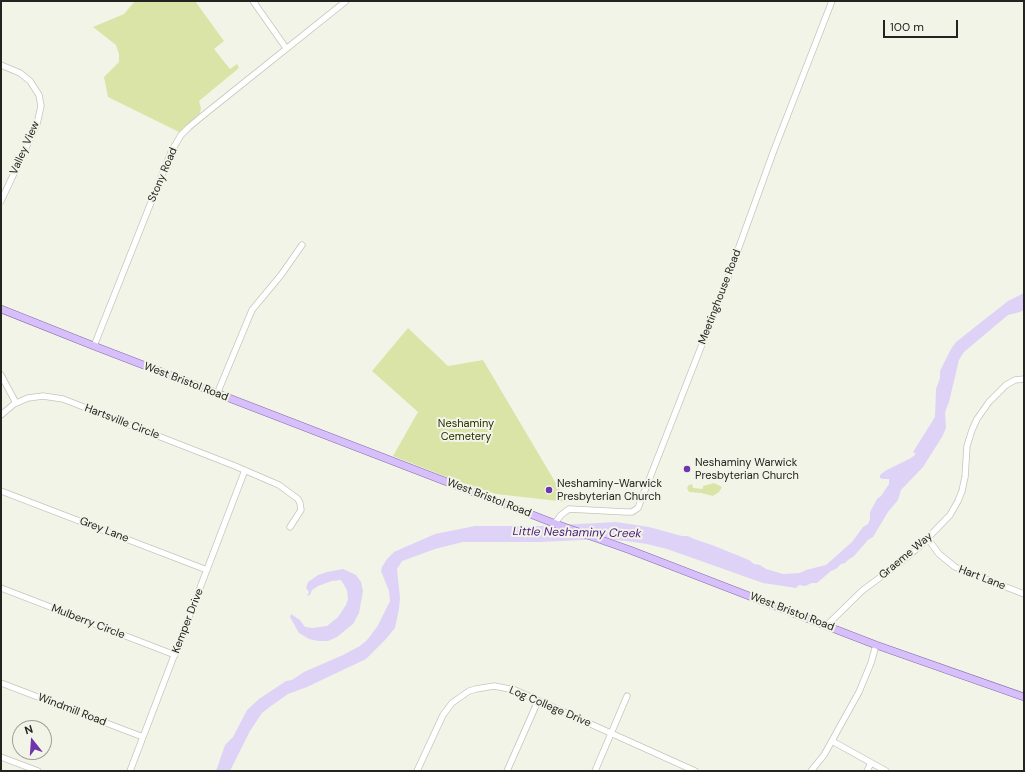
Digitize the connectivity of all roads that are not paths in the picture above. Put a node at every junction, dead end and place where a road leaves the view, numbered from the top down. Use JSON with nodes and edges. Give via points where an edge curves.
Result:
{"nodes":[{"id":1,"x":254,"y":1,"type":"edge"},
{"id":2,"x":346,"y":1,"type":"edge"},
{"id":3,"x":832,"y":1,"type":"edge"},
{"id":4,"x":286,"y":48,"type":"junction"},
{"id":5,"x":1,"y":65,"type":"edge"},
{"id":6,"x":1,"y":201,"type":"edge"},
{"id":7,"x":302,"y":245,"type":"dead end"},
{"id":8,"x":1,"y":309,"type":"edge"},
{"id":9,"x":94,"y":346,"type":"junction"},
{"id":10,"x":1,"y":374,"type":"edge"},
{"id":11,"x":1024,"y":379,"type":"edge"},
{"id":12,"x":217,"y":394,"type":"junction"},
{"id":13,"x":16,"y":403,"type":"junction"},
{"id":14,"x":1,"y":415,"type":"edge"},
{"id":15,"x":245,"y":470,"type":"junction"},
{"id":16,"x":1,"y":491,"type":"edge"},
{"id":17,"x":556,"y":524,"type":"junction"},
{"id":18,"x":290,"y":527,"type":"dead end"},
{"id":19,"x":928,"y":539,"type":"junction"},
{"id":20,"x":207,"y":570,"type":"junction"},
{"id":21,"x":1,"y":588,"type":"edge"},
{"id":22,"x":1024,"y":594,"type":"edge"},
{"id":23,"x":827,"y":625,"type":"junction"},
{"id":24,"x":876,"y":645,"type":"junction"},
{"id":25,"x":175,"y":655,"type":"junction"},
{"id":26,"x":1,"y":683,"type":"edge"},
{"id":27,"x":627,"y":696,"type":"dead end"},
{"id":28,"x":1024,"y":697,"type":"edge"},
{"id":29,"x":538,"y":701,"type":"junction"},
{"id":30,"x":611,"y":734,"type":"junction"},
{"id":31,"x":143,"y":737,"type":"junction"},
{"id":32,"x":832,"y":741,"type":"junction"},
{"id":33,"x":1,"y":757,"type":"edge"},
{"id":34,"x":871,"y":763,"type":"junction"},
{"id":35,"x":38,"y":771,"type":"edge"},
{"id":36,"x":130,"y":771,"type":"edge"},
{"id":37,"x":418,"y":771,"type":"edge"},
{"id":38,"x":507,"y":771,"type":"edge"},
{"id":39,"x":595,"y":771,"type":"edge"},
{"id":40,"x":695,"y":771,"type":"edge"},
{"id":41,"x":811,"y":771,"type":"edge"},
{"id":42,"x":867,"y":771,"type":"edge"},
{"id":43,"x":886,"y":771,"type":"edge"}],
"edges":[{"from":1,"to":4,"type":"street"},
{"from":2,"to":4,"type":"street","name":"Stony Road"},
{"from":3,"to":17,"type":"street","name":"Meetinghouse Road","via":[[638,508],[632,512],[569,509],[561,515]]},
{"from":4,"to":9,"type":"street","name":"Stony Road","via":[[189,127],[178,140]]},
{"from":5,"to":6,"type":"street","name":"Valley View","via":[[20,73],[30,81],[39,95],[41,106],[37,124]]},
{"from":7,"to":12,"type":"street","via":[[252,310]]},
{"from":8,"to":9,"type":"main road","name":"West Bristol Road"},
{"from":9,"to":12,"type":"main road","name":"West Bristol Road"},
{"from":10,"to":13,"type":"street"},
{"from":11,"to":19,"type":"street","name":"Graeme Way","via":[[1006,385],[977,419],[968,440],[965,480],[958,501],[950,515]]},
{"from":12,"to":17,"type":"main road","name":"West Bristol Road"},
{"from":13,"to":14,"type":"street","name":"Hartsville Circle"},
{"from":13,"to":15,"type":"street","name":"Hartsville Circle","via":[[35,396],[56,397]]},
{"from":15,"to":18,"type":"street","name":"Hartsville Circle","via":[[279,485],[298,499],[301,510]]},
{"from":15,"to":20,"type":"street","name":"Kemper Drive"},
{"from":16,"to":20,"type":"street","name":"Grey Lane"},
{"from":17,"to":23,"type":"main road","name":"West Bristol Road"},
{"from":19,"to":22,"type":"street","name":"Hart Lane","via":[[939,554],[955,567]]},
{"from":19,"to":23,"type":"street","name":"Graeme Way","via":[[863,590]]},
{"from":20,"to":25,"type":"street","name":"Kemper Drive"},
{"from":21,"to":25,"type":"street","name":"Mulberry Circle"},
{"from":23,"to":24,"type":"main road","name":"West Bristol Road"},
{"from":24,"to":28,"type":"main road","name":"West Bristol Road"},
{"from":24,"to":32,"type":"street","via":[[866,678]]},
{"from":25,"to":31,"type":"street","name":"Kemper Drive"},
{"from":26,"to":31,"type":"street","name":"Windmill Road"},
{"from":27,"to":30,"type":"street"},
{"from":29,"to":30,"type":"street","name":"Log College Drive"},
{"from":29,"to":37,"type":"street","name":"Log College Drive","via":[[511,689],[494,686],[463,694],[443,715]]},
{"from":29,"to":38,"type":"street"},
{"from":30,"to":39,"type":"street"},
{"from":30,"to":40,"type":"street","name":"Log College Drive"},
{"from":31,"to":36,"type":"street","name":"Kemper Drive"},
{"from":32,"to":34,"type":"street"},
{"from":32,"to":41,"type":"street"},
{"from":33,"to":35,"type":"street"},
{"from":34,"to":42,"type":"street"},
{"from":34,"to":43,"type":"street"}]}
